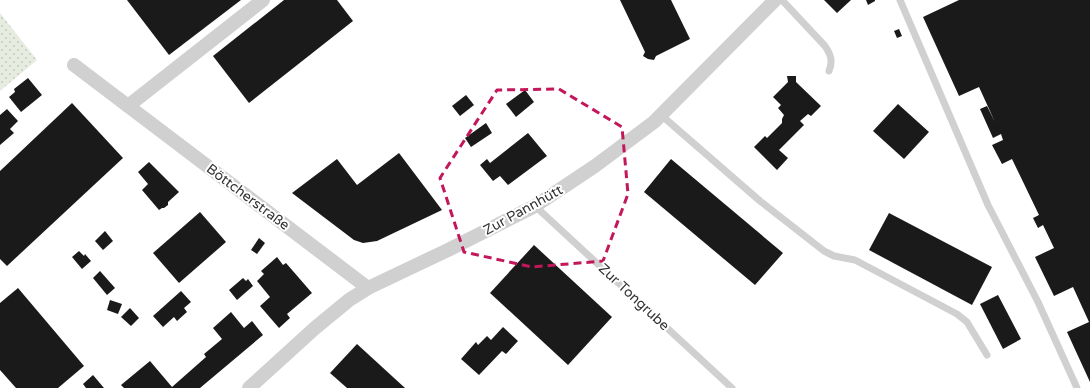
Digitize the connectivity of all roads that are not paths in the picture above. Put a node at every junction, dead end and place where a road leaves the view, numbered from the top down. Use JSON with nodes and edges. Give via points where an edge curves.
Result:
{"nodes":[{"id":1,"x":263,"y":0,"type":"edge"},
{"id":2,"x":775,"y":0,"type":"edge"},
{"id":3,"x":782,"y":0,"type":"edge"},
{"id":4,"x":900,"y":0,"type":"edge"},
{"id":5,"x":74,"y":65,"type":"dead end"},
{"id":6,"x":829,"y":71,"type":"dead end"},
{"id":7,"x":128,"y":106,"type":"junction"},
{"id":8,"x":661,"y":115,"type":"junction"},
{"id":9,"x":535,"y":206,"type":"junction"},
{"id":10,"x":368,"y":288,"type":"junction"},
{"id":11,"x":987,"y":355,"type":"dead end"},
{"id":12,"x":249,"y":388,"type":"edge"},
{"id":13,"x":732,"y":388,"type":"edge"},
{"id":14,"x":1077,"y":388,"type":"edge"}],
"edges":[{"from":1,"to":7,"type":"street"},
{"from":2,"to":8,"type":"street","name":"Zur Pannhütt"},
{"from":3,"to":6,"type":"lane","via":[[831,54],[832,64]]},
{"from":4,"to":14,"type":"lane","via":[[988,205],[1038,302]]},
{"from":5,"to":7,"type":"street","name":"Böttcherstraße"},
{"from":7,"to":10,"type":"street","name":"Böttcherstraße"},
{"from":8,"to":9,"type":"street","name":"Zur Pannhütt","via":[[595,166]]},
{"from":8,"to":11,"type":"lane","via":[[760,201],[824,251],[834,256],[855,260],[957,314],[967,322]]},
{"from":9,"to":10,"type":"street","name":"Zur Pannhütt"},
{"from":9,"to":13,"type":"lane","name":"Zur Tongrube"},
{"from":10,"to":12,"type":"street","name":"Zur Pannhütt","via":[[315,328]]}]}
